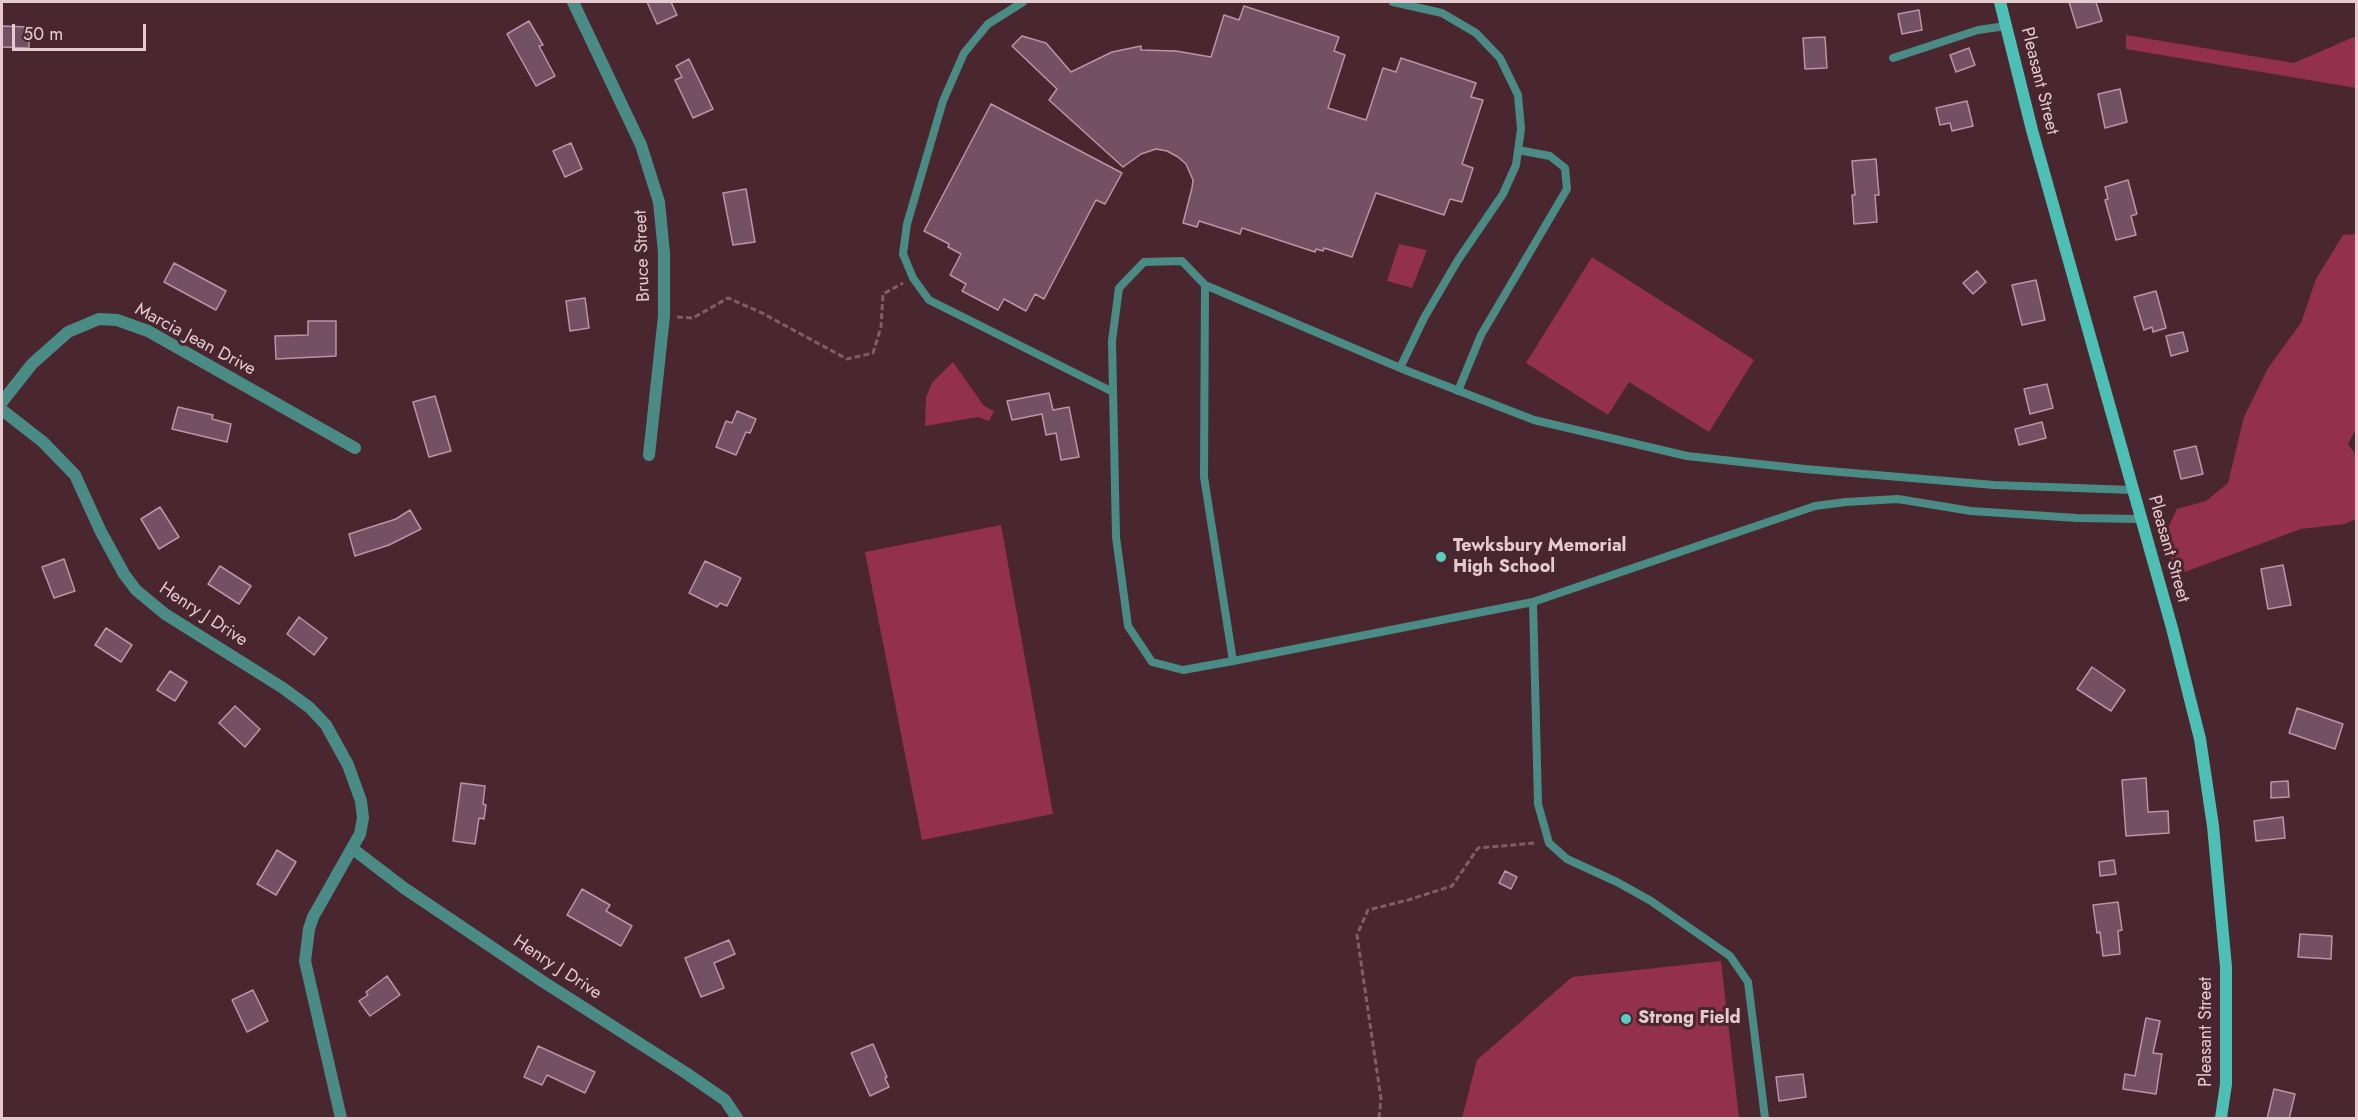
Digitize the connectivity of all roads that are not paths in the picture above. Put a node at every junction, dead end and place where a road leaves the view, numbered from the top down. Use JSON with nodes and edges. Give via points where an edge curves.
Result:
{"nodes":[{"id":1,"x":573,"y":2,"type":"edge"},
{"id":2,"x":1023,"y":2,"type":"edge"},
{"id":3,"x":1393,"y":2,"type":"edge"},
{"id":4,"x":2001,"y":2,"type":"edge"},
{"id":5,"x":2006,"y":26,"type":"junction"},
{"id":6,"x":1893,"y":58,"type":"dead end"},
{"id":7,"x":1518,"y":150,"type":"junction"},
{"id":8,"x":1205,"y":285,"type":"junction"},
{"id":9,"x":1400,"y":368,"type":"junction"},
{"id":10,"x":1458,"y":391,"type":"junction"},
{"id":11,"x":1113,"y":392,"type":"junction"},
{"id":12,"x":2,"y":402,"type":"edge"},
{"id":13,"x":2,"y":410,"type":"edge"},
{"id":14,"x":355,"y":448,"type":"dead end"},
{"id":15,"x":649,"y":455,"type":"dead end"},
{"id":16,"x":2132,"y":490,"type":"junction"},
{"id":17,"x":2140,"y":519,"type":"junction"},
{"id":18,"x":1533,"y":602,"type":"junction"},
{"id":19,"x":1233,"y":661,"type":"junction"},
{"id":20,"x":353,"y":849,"type":"junction"},
{"id":21,"x":341,"y":1119,"type":"edge"},
{"id":22,"x":737,"y":1119,"type":"edge"},
{"id":23,"x":1765,"y":1119,"type":"edge"},
{"id":24,"x":2221,"y":1119,"type":"edge"}],
"edges":[{"from":1,"to":15,"type":"street","name":"Bruce Street","via":[[641,145],[656,186],[662,227],[664,316]]},
{"from":2,"to":11,"type":"lane","via":[[988,24],[964,53],[943,101],[907,224],[903,254],[913,278],[929,300]]},
{"from":3,"to":7,"type":"lane","via":[[1442,13],[1476,33],[1500,58],[1518,95]]},
{"from":4,"to":5,"type":"main road","name":"Pleasant Street"},
{"from":5,"to":6,"type":"lane","via":[[1978,30]]},
{"from":5,"to":16,"type":"main road","name":"Pleasant Street","via":[[2031,130]]},
{"from":7,"to":9,"type":"lane","via":[[1503,194],[1458,260]]},
{"from":7,"to":10,"type":"lane","via":[[1550,156],[1565,168],[1567,189],[1481,335]]},
{"from":8,"to":9,"type":"lane"},
{"from":8,"to":11,"type":"lane","via":[[1182,261],[1144,262],[1119,288],[1112,341]]},
{"from":8,"to":19,"type":"lane","via":[[1204,477]]},
{"from":9,"to":10,"type":"lane"},
{"from":10,"to":16,"type":"lane","via":[[1534,420],[1687,456],[1994,485]]},
{"from":11,"to":19,"type":"lane","via":[[1116,537],[1128,626],[1152,662],[1183,670]]},
{"from":12,"to":14,"type":"street","name":"Marcia Jean Drive","via":[[32,364],[68,332],[99,320],[117,320],[148,331]]},
{"from":13,"to":20,"type":"street","name":"Henry J Drive","via":[[43,442],[75,475],[118,563],[140,595],[283,688],[326,725],[348,765],[361,801],[362,824]]},
{"from":16,"to":17,"type":"main road","name":"Pleasant Street"},
{"from":17,"to":18,"type":"lane","via":[[1971,511],[1898,499],[1815,506]]},
{"from":17,"to":24,"type":"main road","name":"Pleasant Street","via":[[2172,628],[2206,770],[2226,967],[2226,1084]]},
{"from":18,"to":19,"type":"lane"},
{"from":18,"to":23,"type":"lane","via":[[1538,804],[1549,843],[1567,859],[1651,902],[1730,956],[1748,982]]},
{"from":20,"to":21,"type":"street","name":"Henry J Drive","via":[[313,917],[305,961]]},
{"from":20,"to":22,"type":"street","name":"Henry J Drive","via":[[404,888],[725,1100]]}]}
